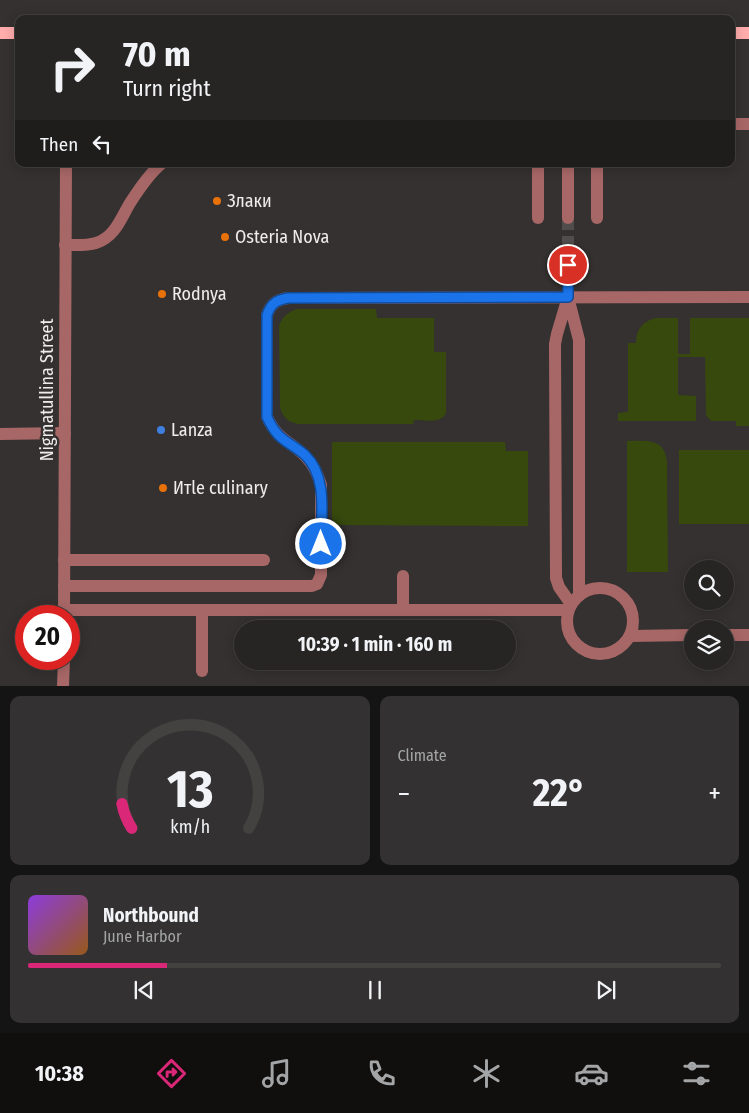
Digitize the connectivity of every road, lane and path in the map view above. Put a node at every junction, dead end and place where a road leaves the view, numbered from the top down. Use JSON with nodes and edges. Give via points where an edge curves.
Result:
{"nodes":[{"id":1,"x":0,"y":33,"type":"edge"},
{"id":2,"x":15,"y":33,"type":"edge"},
{"id":3,"x":735,"y":33,"type":"edge"},
{"id":4,"x":749,"y":33,"type":"edge"},
{"id":5,"x":735,"y":124,"type":"edge"},
{"id":6,"x":749,"y":124,"type":"edge"},
{"id":7,"x":66,"y":167,"type":"edge"},
{"id":8,"x":159,"y":167,"type":"edge"},
{"id":9,"x":538,"y":167,"type":"edge"},
{"id":10,"x":568,"y":167,"type":"edge"},
{"id":11,"x":597,"y":167,"type":"edge"},
{"id":12,"x":538,"y":218,"type":"dead end"},
{"id":13,"x":568,"y":218,"type":"tunnel mouth"},
{"id":14,"x":597,"y":218,"type":"dead end"},
{"id":15,"x":65,"y":245,"type":"junction"},
{"id":16,"x":568,"y":265,"type":"tunnel mouth"},
{"id":17,"x":568,"y":297,"type":"junction"},
{"id":18,"x":749,"y":297,"type":"edge"},
{"id":19,"x":65,"y":433,"type":"junction"},
{"id":20,"x":0,"y":434,"type":"edge"},
{"id":21,"x":64,"y":560,"type":"junction"},
{"id":22,"x":264,"y":560,"type":"dead end"},
{"id":23,"x":403,"y":576,"type":"dead end"},
{"id":24,"x":64,"y":586,"type":"junction"},
{"id":25,"x":573,"y":602,"type":"junction"},
{"id":26,"x":64,"y":605,"type":"edge"},
{"id":27,"x":202,"y":610,"type":"junction"},
{"id":28,"x":403,"y":610,"type":"junction"},
{"id":29,"x":80,"y":613,"type":"edge"},
{"id":30,"x":684,"y":635,"type":"edge"},
{"id":31,"x":734,"y":635,"type":"edge"},
{"id":32,"x":749,"y":635,"type":"edge"},
{"id":33,"x":630,"y":636,"type":"junction"},
{"id":34,"x":64,"y":670,"type":"edge"},
{"id":35,"x":202,"y":671,"type":"dead end"},
{"id":36,"x":64,"y":686,"type":"edge"}],
"edges":[{"from":1,"to":2,"type":"main road"},
{"from":3,"to":4,"type":"main road"},
{"from":5,"to":6,"type":"street"},
{"from":7,"to":15,"type":"street","name":"Nigmatullina Street"},
{"from":8,"to":15,"type":"street","via":[[143,184],[109,236],[96,243]]},
{"from":9,"to":12,"type":"street"},
{"from":10,"to":13,"type":"street"},
{"from":11,"to":14,"type":"street"},
{"from":15,"to":19,"type":"street","name":"Nigmatullina Street"},
{"from":16,"to":17,"type":"street"},
{"from":17,"to":18,"type":"street"},
{"from":17,"to":24,"type":"street","via":[[279,299],[267,315],[267,417],[281,439],[306,456],[318,474],[321,485],[320,580],[312,586]]},
{"from":17,"to":25,"type":"street","via":[[579,340]]},
{"from":17,"to":25,"type":"street","via":[[555,344],[556,578],[559,587]]},
{"from":19,"to":20,"type":"street"},
{"from":19,"to":21,"type":"street","name":"Nigmatullina Street"},
{"from":21,"to":22,"type":"street"},
{"from":21,"to":24,"type":"street","name":"Nigmatullina Street"},
{"from":23,"to":28,"type":"street"},
{"from":24,"to":26,"type":"street","name":"Nigmatullina Street"},
{"from":25,"to":28,"type":"street"},
{"from":25,"to":33,"type":"street","via":[[586,590],[601,587],[616,591],[631,610]]},
{"from":25,"to":33,"type":"street","via":[[567,626],[579,648],[603,654],[612,652]]},
{"from":27,"to":28,"type":"street"},
{"from":27,"to":29,"type":"street"},
{"from":27,"to":35,"type":"street"},
{"from":30,"to":33,"type":"street"},
{"from":31,"to":32,"type":"street"},
{"from":34,"to":36,"type":"street"}]}
